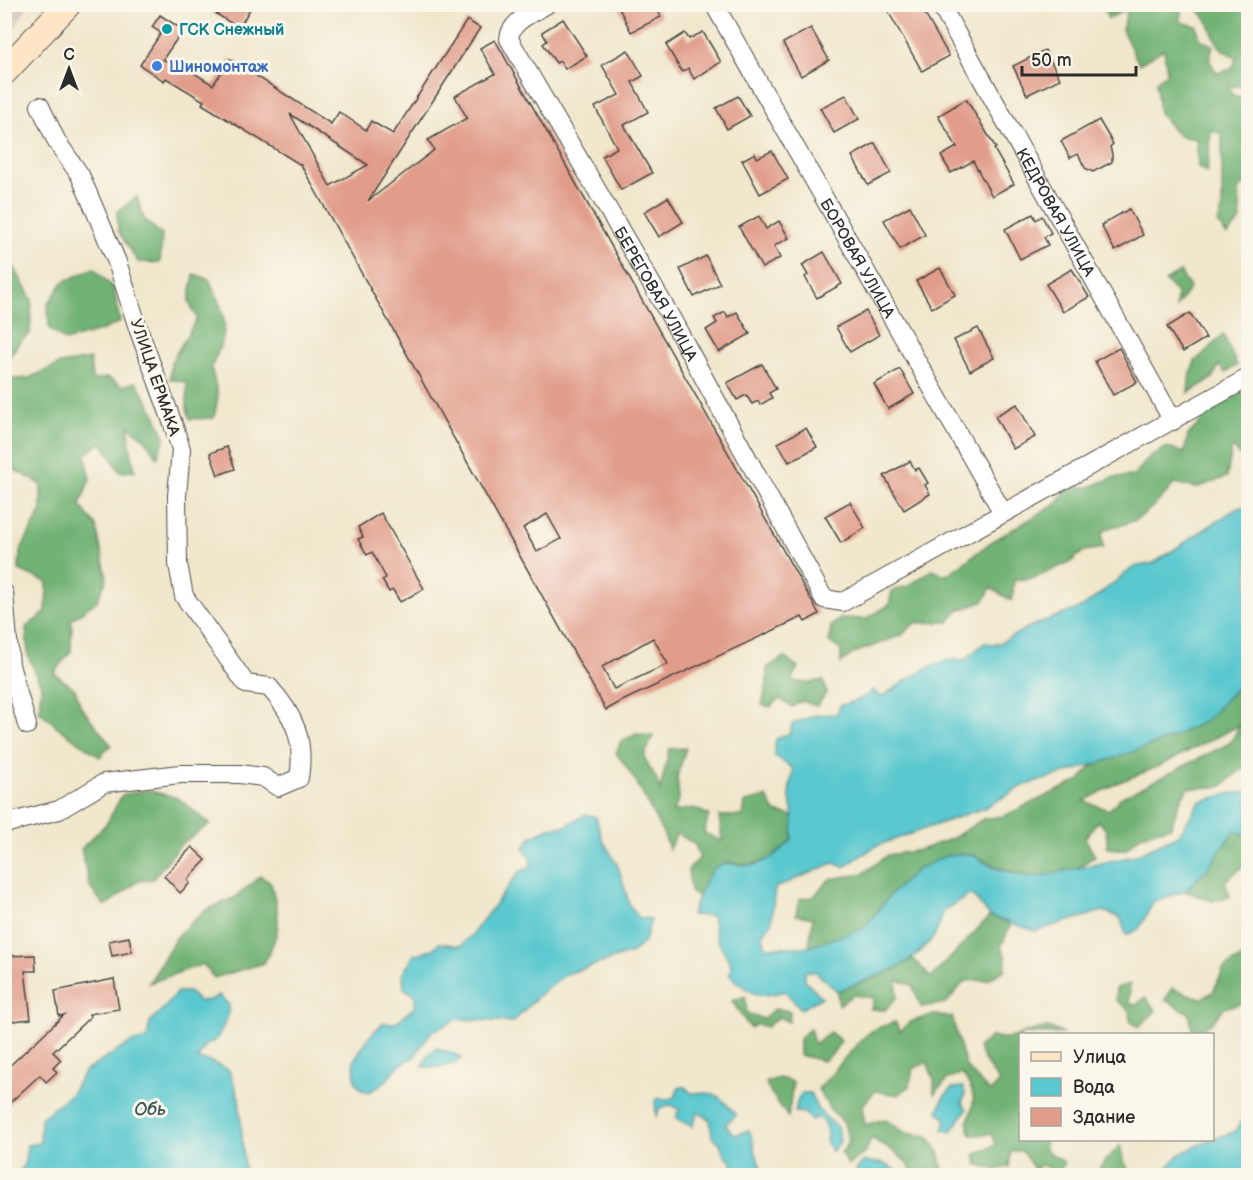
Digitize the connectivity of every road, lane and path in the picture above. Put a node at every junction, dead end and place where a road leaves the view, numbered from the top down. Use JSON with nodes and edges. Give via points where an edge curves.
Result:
{"nodes":[{"id":1,"x":68,"y":4,"type":"edge"},
{"id":2,"x":547,"y":4,"type":"edge"},
{"id":3,"x":714,"y":4,"type":"edge"},
{"id":4,"x":940,"y":4,"type":"edge"},
{"id":5,"x":4,"y":72,"type":"edge"},
{"id":6,"x":40,"y":106,"type":"dead end"},
{"id":7,"x":1248,"y":378,"type":"edge"},
{"id":8,"x":1173,"y":421,"type":"junction"},
{"id":9,"x":1003,"y":513,"type":"junction"},
{"id":10,"x":4,"y":593,"type":"edge"},
{"id":11,"x":27,"y":725,"type":"dead end"},
{"id":12,"x":4,"y":824,"type":"edge"}],
"edges":[{"from":1,"to":5,"type":"street"},
{"from":2,"to":9,"type":"street","name":"БЕРЕГОВАЯ УЛИЦА","via":[[513,26],[509,39],[669,315],[824,599],[843,602]]},
{"from":3,"to":9,"type":"street","name":"БОРОВАЯ УЛИЦА"},
{"from":4,"to":8,"type":"street","name":"КЕДРОВАЯ УЛИЦА"},
{"from":6,"to":12,"type":"street","name":"УЛИЦА ЕРМАКА","via":[[57,142],[80,175],[117,262],[181,449],[178,564],[184,596],[246,684],[269,687],[286,706],[297,728],[302,763],[299,778],[278,787],[263,777],[240,774],[180,774],[104,783],[59,810]]},
{"from":7,"to":8,"type":"street"},
{"from":8,"to":9,"type":"street"},
{"from":10,"to":11,"type":"street","via":[[10,665]]}]}
